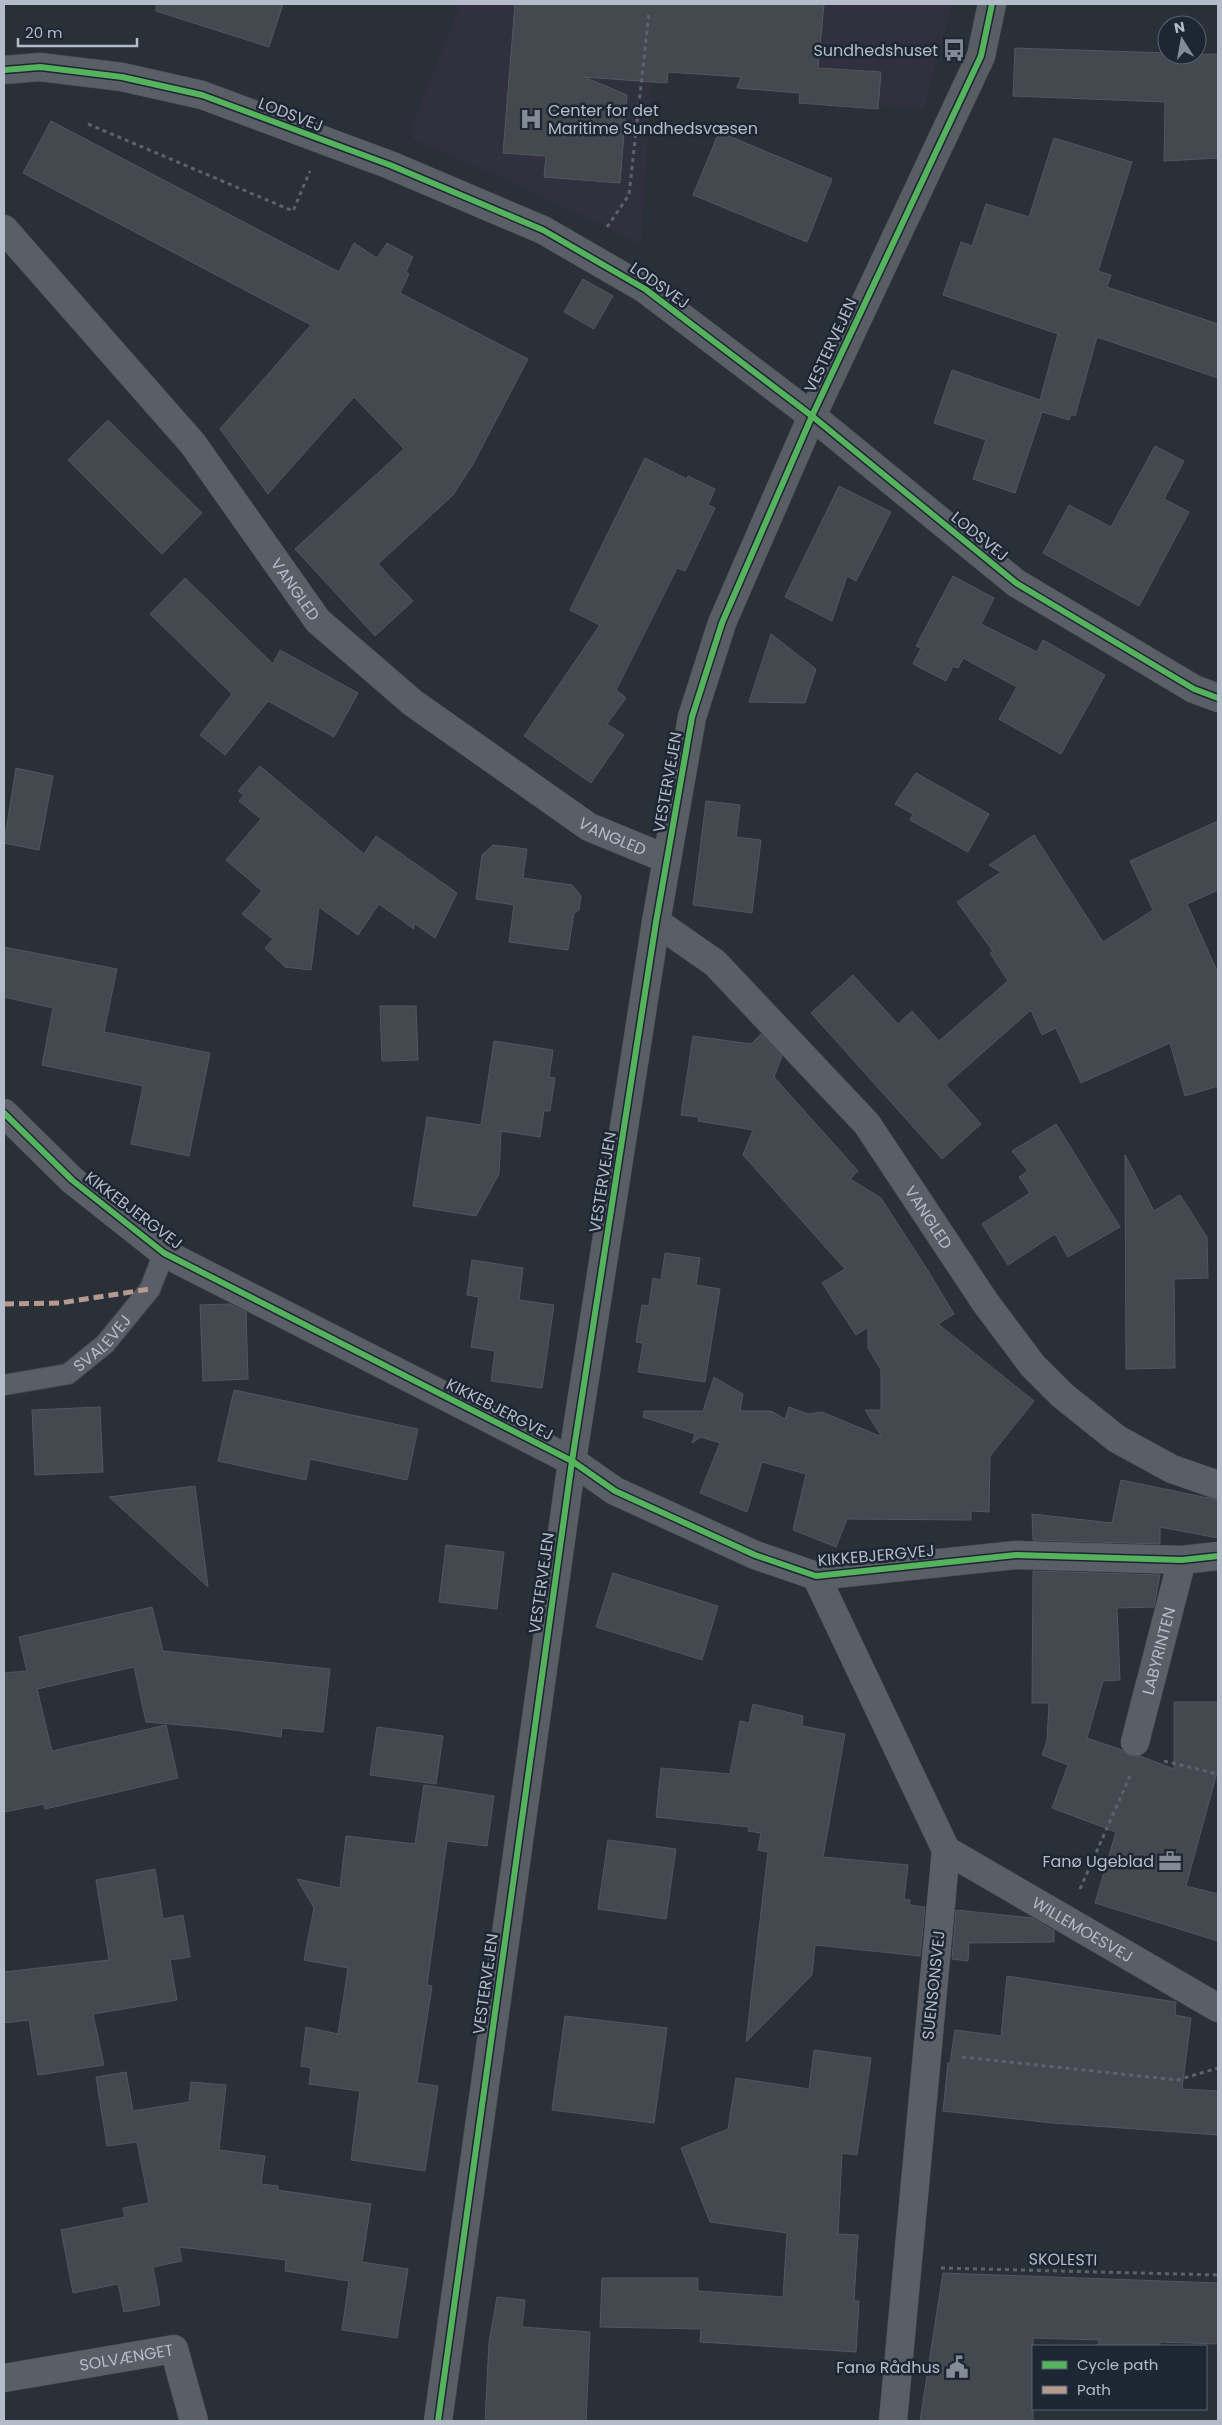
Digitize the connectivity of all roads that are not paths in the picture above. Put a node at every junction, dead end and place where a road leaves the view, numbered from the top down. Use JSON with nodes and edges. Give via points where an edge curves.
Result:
{"nodes":[{"id":1,"x":992,"y":4,"type":"edge"},
{"id":2,"x":4,"y":70,"type":"edge"},
{"id":3,"x":4,"y":230,"type":"edge"},
{"id":4,"x":812,"y":416,"type":"junction"},
{"id":5,"x":1218,"y":698,"type":"edge"},
{"id":6,"x":667,"y":859,"type":"junction"},
{"id":7,"x":656,"y":922,"type":"junction"},
{"id":8,"x":4,"y":1114,"type":"edge"},
{"id":9,"x":164,"y":1254,"type":"junction"},
{"id":10,"x":4,"y":1385,"type":"edge"},
{"id":11,"x":572,"y":1461,"type":"junction"},
{"id":12,"x":1218,"y":1486,"type":"edge"},
{"id":13,"x":1218,"y":1556,"type":"edge"},
{"id":14,"x":1182,"y":1560,"type":"junction"},
{"id":15,"x":816,"y":1576,"type":"junction"},
{"id":16,"x":1137,"y":1749,"type":"road end"},
{"id":17,"x":946,"y":1850,"type":"junction"},
{"id":18,"x":1218,"y":2008,"type":"edge"},
{"id":19,"x":4,"y":2378,"type":"edge"},
{"id":20,"x":194,"y":2421,"type":"edge"},
{"id":21,"x":438,"y":2421,"type":"edge"},
{"id":22,"x":893,"y":2421,"type":"edge"}],
"edges":[{"from":1,"to":4,"type":"street","name":"VESTERVEJEN","via":[[981,56]]},
{"from":2,"to":4,"type":"street","name":"LODSVEJ","via":[[40,67],[122,76],[202,95],[390,165],[543,230],[645,289]]},
{"from":3,"to":6,"type":"street","name":"VANGLED","via":[[193,444],[318,621],[413,702],[589,826]]},
{"from":4,"to":5,"type":"street","name":"LODSVEJ","via":[[1016,583],[1194,689]]},
{"from":4,"to":6,"type":"street","name":"VESTERVEJEN","via":[[719,632],[692,717]]},
{"from":6,"to":7,"type":"street","name":"VESTERVEJEN"},
{"from":7,"to":11,"type":"street","name":"VESTERVEJEN"},
{"from":7,"to":12,"type":"street","name":"VANGLED","via":[[715,963],[867,1124],[985,1302],[1033,1366],[1062,1395],[1117,1439],[1172,1469]]},
{"from":8,"to":9,"type":"street","name":"KIKKEBJERGVEJ","via":[[72,1180]]},
{"from":9,"to":10,"type":"lane","name":"SVALEVEJ","via":[[150,1289],[105,1344],[68,1374]]},
{"from":9,"to":11,"type":"street","name":"KIKKEBJERGVEJ"},
{"from":11,"to":15,"type":"street","name":"KIKKEBJERGVEJ","via":[[615,1491],[755,1555]]},
{"from":11,"to":21,"type":"street","name":"VESTERVEJEN"},
{"from":13,"to":14,"type":"street","name":"KIKKEBJERGVEJ"},
{"from":14,"to":15,"type":"street","name":"KIKKEBJERGVEJ","via":[[1016,1555]]},
{"from":14,"to":16,"type":"street","name":"LABYRINTEN"},
{"from":15,"to":17,"type":"street"},
{"from":17,"to":18,"type":"street","name":"WILLEMOESVEJ"},
{"from":17,"to":22,"type":"street","name":"SUENSONSVEJ"},
{"from":19,"to":20,"type":"street","name":"SOLVÆNGET","via":[[174,2349]]}]}
